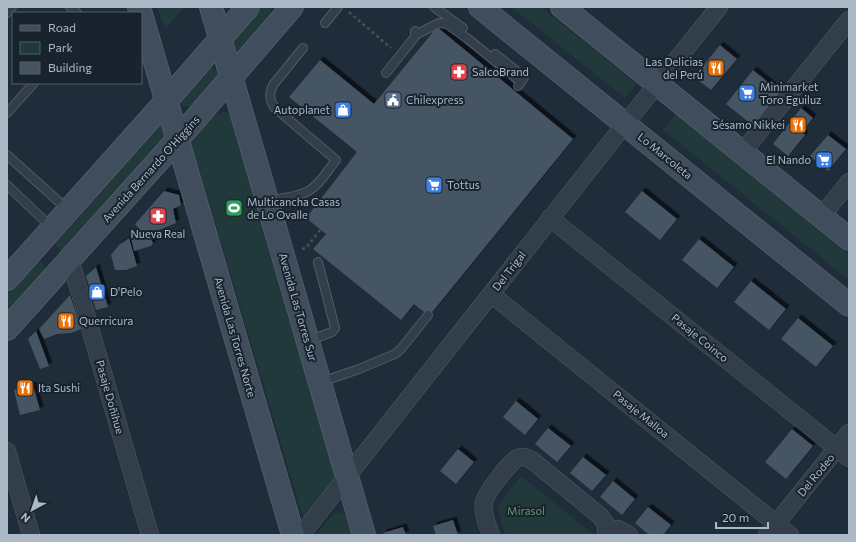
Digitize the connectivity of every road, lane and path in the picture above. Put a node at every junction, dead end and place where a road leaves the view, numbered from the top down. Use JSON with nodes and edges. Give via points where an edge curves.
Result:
{"nodes":[{"id":1,"x":12,"y":7,"type":"edge"},
{"id":2,"x":211,"y":7,"type":"edge"},
{"id":3,"x":248,"y":7,"type":"edge"},
{"id":4,"x":292,"y":7,"type":"edge"},
{"id":5,"x":434,"y":7,"type":"edge"},
{"id":6,"x":480,"y":7,"type":"edge"},
{"id":7,"x":563,"y":7,"type":"edge"},
{"id":8,"x":718,"y":7,"type":"edge"},
{"id":9,"x":342,"y":8,"type":"edge"},
{"id":10,"x":7,"y":13,"type":"edge"},
{"id":11,"x":142,"y":17,"type":"edge"},
{"id":12,"x":849,"y":20,"type":"edge"},
{"id":13,"x":325,"y":23,"type":"dead end"},
{"id":14,"x":220,"y":40,"type":"junction"},
{"id":15,"x":303,"y":48,"type":"dead end"},
{"id":16,"x":400,"y":55,"type":"junction"},
{"id":17,"x":386,"y":73,"type":"dead end"},
{"id":18,"x":232,"y":78,"type":"junction"},
{"id":19,"x":33,"y":84,"type":"edge"},
{"id":20,"x":657,"y":84,"type":"junction"},
{"id":21,"x":167,"y":100,"type":"junction"},
{"id":22,"x":7,"y":113,"type":"edge"},
{"id":23,"x":625,"y":124,"type":"junction"},
{"id":24,"x":178,"y":138,"type":"junction"},
{"id":25,"x":742,"y":153,"type":"junction"},
{"id":26,"x":7,"y":155,"type":"edge"},
{"id":27,"x":849,"y":182,"type":"edge"},
{"id":28,"x":7,"y":185,"type":"edge"},
{"id":29,"x":267,"y":201,"type":"junction"},
{"id":30,"x":69,"y":210,"type":"junction"},
{"id":31,"x":821,"y":217,"type":"junction"},
{"id":32,"x":550,"y":218,"type":"junction"},
{"id":33,"x":53,"y":228,"type":"junction"},
{"id":34,"x":320,"y":230,"type":"dead end"},
{"id":35,"x":849,"y":239,"type":"edge"},
{"id":36,"x":283,"y":254,"type":"junction"},
{"id":37,"x":70,"y":259,"type":"junction"},
{"id":38,"x":318,"y":262,"type":"dead end"},
{"id":39,"x":7,"y":279,"type":"edge"},
{"id":40,"x":491,"y":294,"type":"junction"},
{"id":41,"x":849,"y":305,"type":"edge"},
{"id":42,"x":428,"y":314,"type":"dead end"},
{"id":43,"x":7,"y":329,"type":"edge"},
{"id":44,"x":308,"y":341,"type":"junction"},
{"id":45,"x":320,"y":383,"type":"junction"},
{"id":46,"x":849,"y":433,"type":"edge"},
{"id":47,"x":7,"y":451,"type":"edge"},
{"id":48,"x":843,"y":454,"type":"edge"},
{"id":49,"x":347,"y":477,"type":"junction"},
{"id":50,"x":772,"y":529,"type":"edge"},
{"id":51,"x":607,"y":532,"type":"edge"},
{"id":52,"x":32,"y":535,"type":"edge"},
{"id":53,"x":150,"y":535,"type":"edge"},
{"id":54,"x":293,"y":535,"type":"edge"},
{"id":55,"x":301,"y":535,"type":"edge"},
{"id":56,"x":364,"y":535,"type":"edge"},
{"id":57,"x":491,"y":535,"type":"edge"},
{"id":58,"x":630,"y":535,"type":"edge"},
{"id":59,"x":790,"y":535,"type":"edge"}],
"edges":[{"from":1,"to":10,"type":"lane"},
{"from":2,"to":14,"type":"main road","name":"Avenida Las Torres Sur"},
{"from":3,"to":14,"type":"main road"},
{"from":4,"to":18,"type":"main road","name":"Avenida Bernardo O'Higgins"},
{"from":5,"to":16,"type":"lane","via":[[472,36],[521,82],[447,24],[439,23],[415,33]]},
{"from":6,"to":23,"type":"main road","name":"Lo Marcoleta"},
{"from":7,"to":20,"type":"main road"},
{"from":8,"to":20,"type":"street","name":"Del Trigal"},
{"from":9,"to":13,"type":"lane"},
{"from":9,"to":16,"type":"path"},
{"from":11,"to":21,"type":"main road","name":"Avenida Las Torres Norte"},
{"from":12,"to":25,"type":"street"},
{"from":14,"to":18,"type":"main road","name":"Avenida Las Torres Sur"},
{"from":14,"to":21,"type":"main road"},
{"from":15,"to":29,"type":"lane","via":[[273,85],[270,97],[275,108],[336,160],[309,191]]},
{"from":16,"to":17,"type":"lane"},
{"from":18,"to":24,"type":"main road","name":"Avenida Bernardo O'Higgins"},
{"from":18,"to":29,"type":"main road","name":"Avenida Las Torres Sur"},
{"from":19,"to":22,"type":"lane"},
{"from":20,"to":23,"type":"street","name":"Del Trigal"},
{"from":20,"to":25,"type":"main road"},
{"from":21,"to":24,"type":"main road","name":"Avenida Las Torres Norte"},
{"from":21,"to":30,"type":"main road"},
{"from":23,"to":32,"type":"street","name":"Del Trigal"},
{"from":23,"to":41,"type":"main road","name":"Lo Marcoleta"},
{"from":24,"to":37,"type":"main road","name":"Avenida Bernardo O'Higgins"},
{"from":24,"to":54,"type":"main road","name":"Avenida Las Torres Norte"},
{"from":25,"to":31,"type":"main road"},
{"from":26,"to":30,"type":"lane"},
{"from":27,"to":31,"type":"street"},
{"from":28,"to":33,"type":"lane"},
{"from":29,"to":36,"type":"main road","name":"Avenida Las Torres Sur"},
{"from":30,"to":33,"type":"main road"},
{"from":31,"to":35,"type":"main road"},
{"from":32,"to":40,"type":"street","name":"Del Trigal"},
{"from":32,"to":48,"type":"street","name":"Pasaje Coinco"},
{"from":33,"to":39,"type":"main road"},
{"from":34,"to":36,"type":"path","via":[[306,248]]},
{"from":36,"to":44,"type":"main road","name":"Avenida Las Torres Sur"},
{"from":37,"to":43,"type":"main road","name":"Avenida Bernardo O'Higgins"},
{"from":37,"to":53,"type":"street","name":"Pasaje Doñihue"},
{"from":38,"to":44,"type":"lane","via":[[335,328],[332,332]]},
{"from":40,"to":49,"type":"street","name":"Del Trigal"},
{"from":40,"to":50,"type":"street","name":"Pasaje Malloa"},
{"from":42,"to":45,"type":"lane","via":[[395,354]]},
{"from":44,"to":45,"type":"main road","name":"Avenida Las Torres Sur"},
{"from":45,"to":49,"type":"main road","name":"Avenida Las Torres Sur"},
{"from":46,"to":48,"type":"street","name":"Del Rodeo"},
{"from":47,"to":52,"type":"street"},
{"from":48,"to":50,"type":"street","name":"Del Rodeo"},
{"from":49,"to":55,"type":"street","name":"Del Trigal"},
{"from":49,"to":56,"type":"main road","name":"Avenida Las Torres Sur"},
{"from":50,"to":59,"type":"street","name":"Pasaje Malloa"},
{"from":51,"to":57,"type":"street","via":[[600,516],[528,458],[522,457],[512,462],[486,496],[483,510]]},
{"from":51,"to":58,"type":"street","via":[[618,529]]}]}
